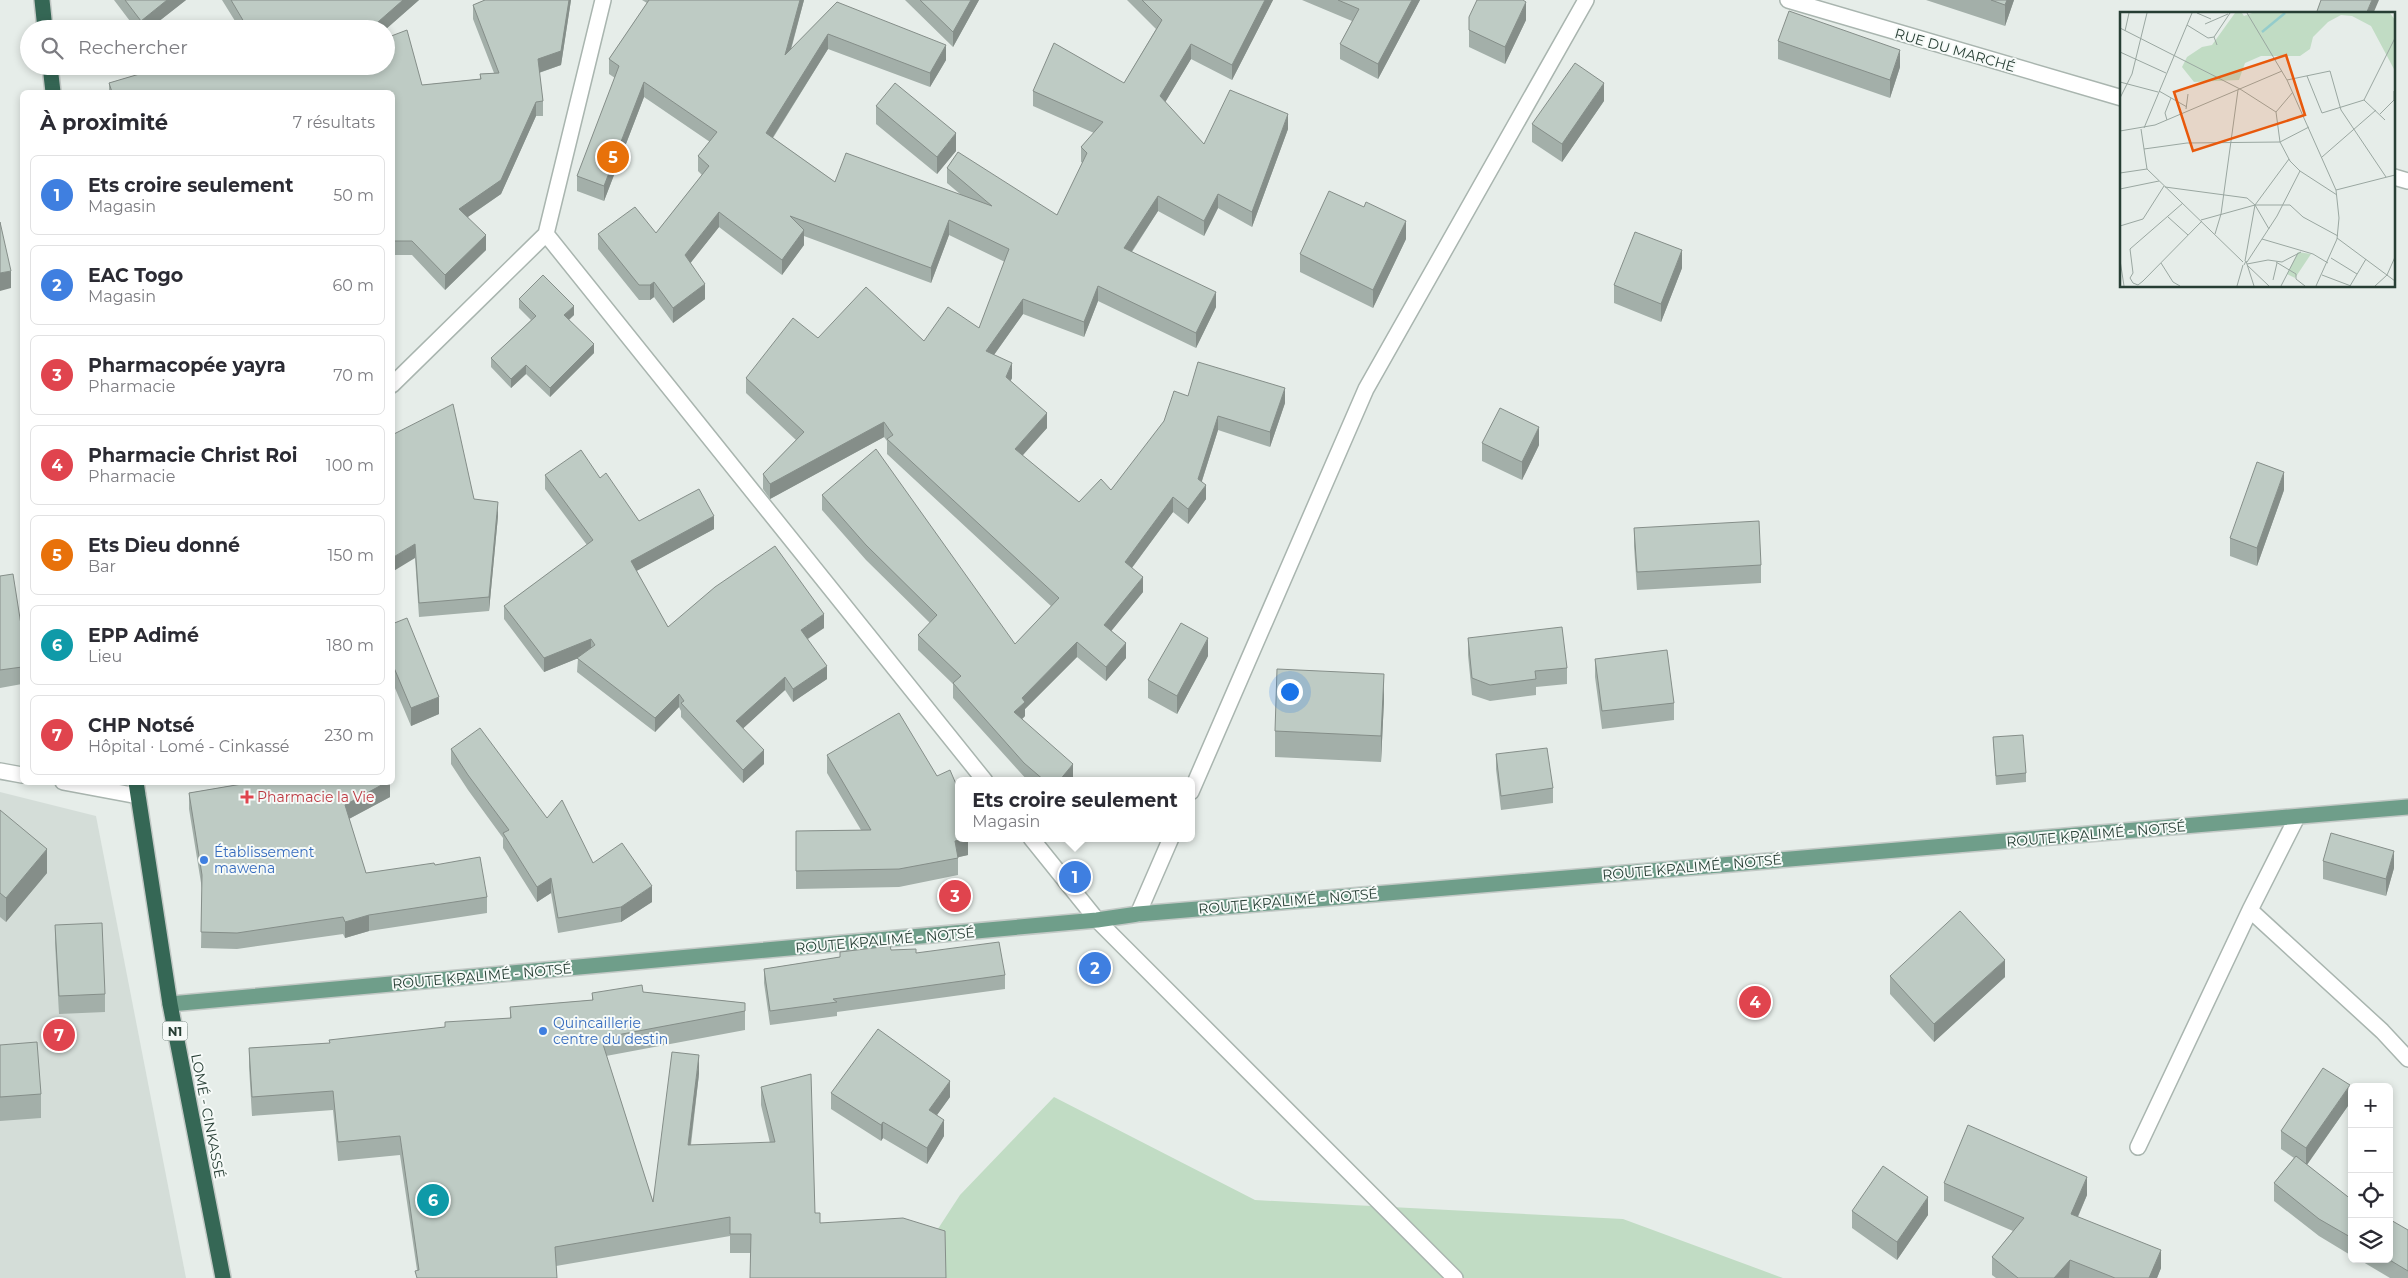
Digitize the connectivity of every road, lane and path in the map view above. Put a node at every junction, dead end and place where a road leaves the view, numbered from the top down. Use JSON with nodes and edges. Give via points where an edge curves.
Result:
{"nodes":[{"id":1,"x":42,"y":0,"type":"edge"},
{"id":2,"x":603,"y":0,"type":"edge"},
{"id":3,"x":1586,"y":0,"type":"edge"},
{"id":4,"x":1788,"y":0,"type":"edge"},
{"id":5,"x":44,"y":20,"type":"edge"},
{"id":6,"x":51,"y":75,"type":"edge"},
{"id":7,"x":53,"y":90,"type":"edge"},
{"id":8,"x":2120,"y":97,"type":"edge"},
{"id":9,"x":546,"y":234,"type":"junction"},
{"id":10,"x":395,"y":382,"type":"edge"},
{"id":11,"x":0,"y":771,"type":"edge"},
{"id":12,"x":20,"y":775,"type":"edge"},
{"id":13,"x":982,"y":777,"type":"edge"},
{"id":14,"x":1195,"y":783,"type":"edge"},
{"id":15,"x":95,"y":785,"type":"edge"},
{"id":16,"x":137,"y":789,"type":"edge"},
{"id":17,"x":2408,"y":807,"type":"edge"},
{"id":18,"x":2297,"y":817,"type":"junction"},
{"id":19,"x":1034,"y":842,"type":"edge"},
{"id":20,"x":1169,"y":842,"type":"edge"},
{"id":21,"x":2250,"y":910,"type":"junction"},
{"id":22,"x":1138,"y":914,"type":"junction"},
{"id":23,"x":1097,"y":920,"type":"junction"},
{"id":24,"x":170,"y":1004,"type":"junction"},
{"id":25,"x":2408,"y":1059,"type":"edge"},
{"id":26,"x":2138,"y":1147,"type":"dead end"},
{"id":27,"x":223,"y":1278,"type":"edge"},
{"id":28,"x":1455,"y":1278,"type":"edge"}],
"edges":[{"from":1,"to":5,"type":"highway"},
{"from":2,"to":9,"type":"street"},
{"from":3,"to":14,"type":"street","via":[[1366,389]]},
{"from":4,"to":8,"type":"street","name":"RUE DU MARCHÉ"},
{"from":6,"to":7,"type":"highway"},
{"from":9,"to":10,"type":"street"},
{"from":9,"to":13,"type":"street"},
{"from":11,"to":12,"type":"street"},
{"from":15,"to":16,"type":"street"},
{"from":16,"to":24,"type":"highway","name":"LOMÉ - CINKASSÉ","number":"N1"},
{"from":17,"to":18,"type":"main road","name":"ROUTE KPALIMÉ - NOTSÉ"},
{"from":18,"to":21,"type":"street"},
{"from":18,"to":22,"type":"main road","name":"ROUTE KPALIMÉ - NOTSÉ"},
{"from":19,"to":23,"type":"street"},
{"from":20,"to":22,"type":"street"},
{"from":21,"to":25,"type":"street","via":[[2382,1031]]},
{"from":21,"to":26,"type":"street"},
{"from":22,"to":23,"type":"main road","name":"ROUTE KPALIMÉ - NOTSÉ"},
{"from":23,"to":24,"type":"main road","name":"ROUTE KPALIMÉ - NOTSÉ"},
{"from":23,"to":28,"type":"street"},
{"from":24,"to":27,"type":"highway","name":"LOMÉ - CINKASSÉ","number":"N1"}]}
